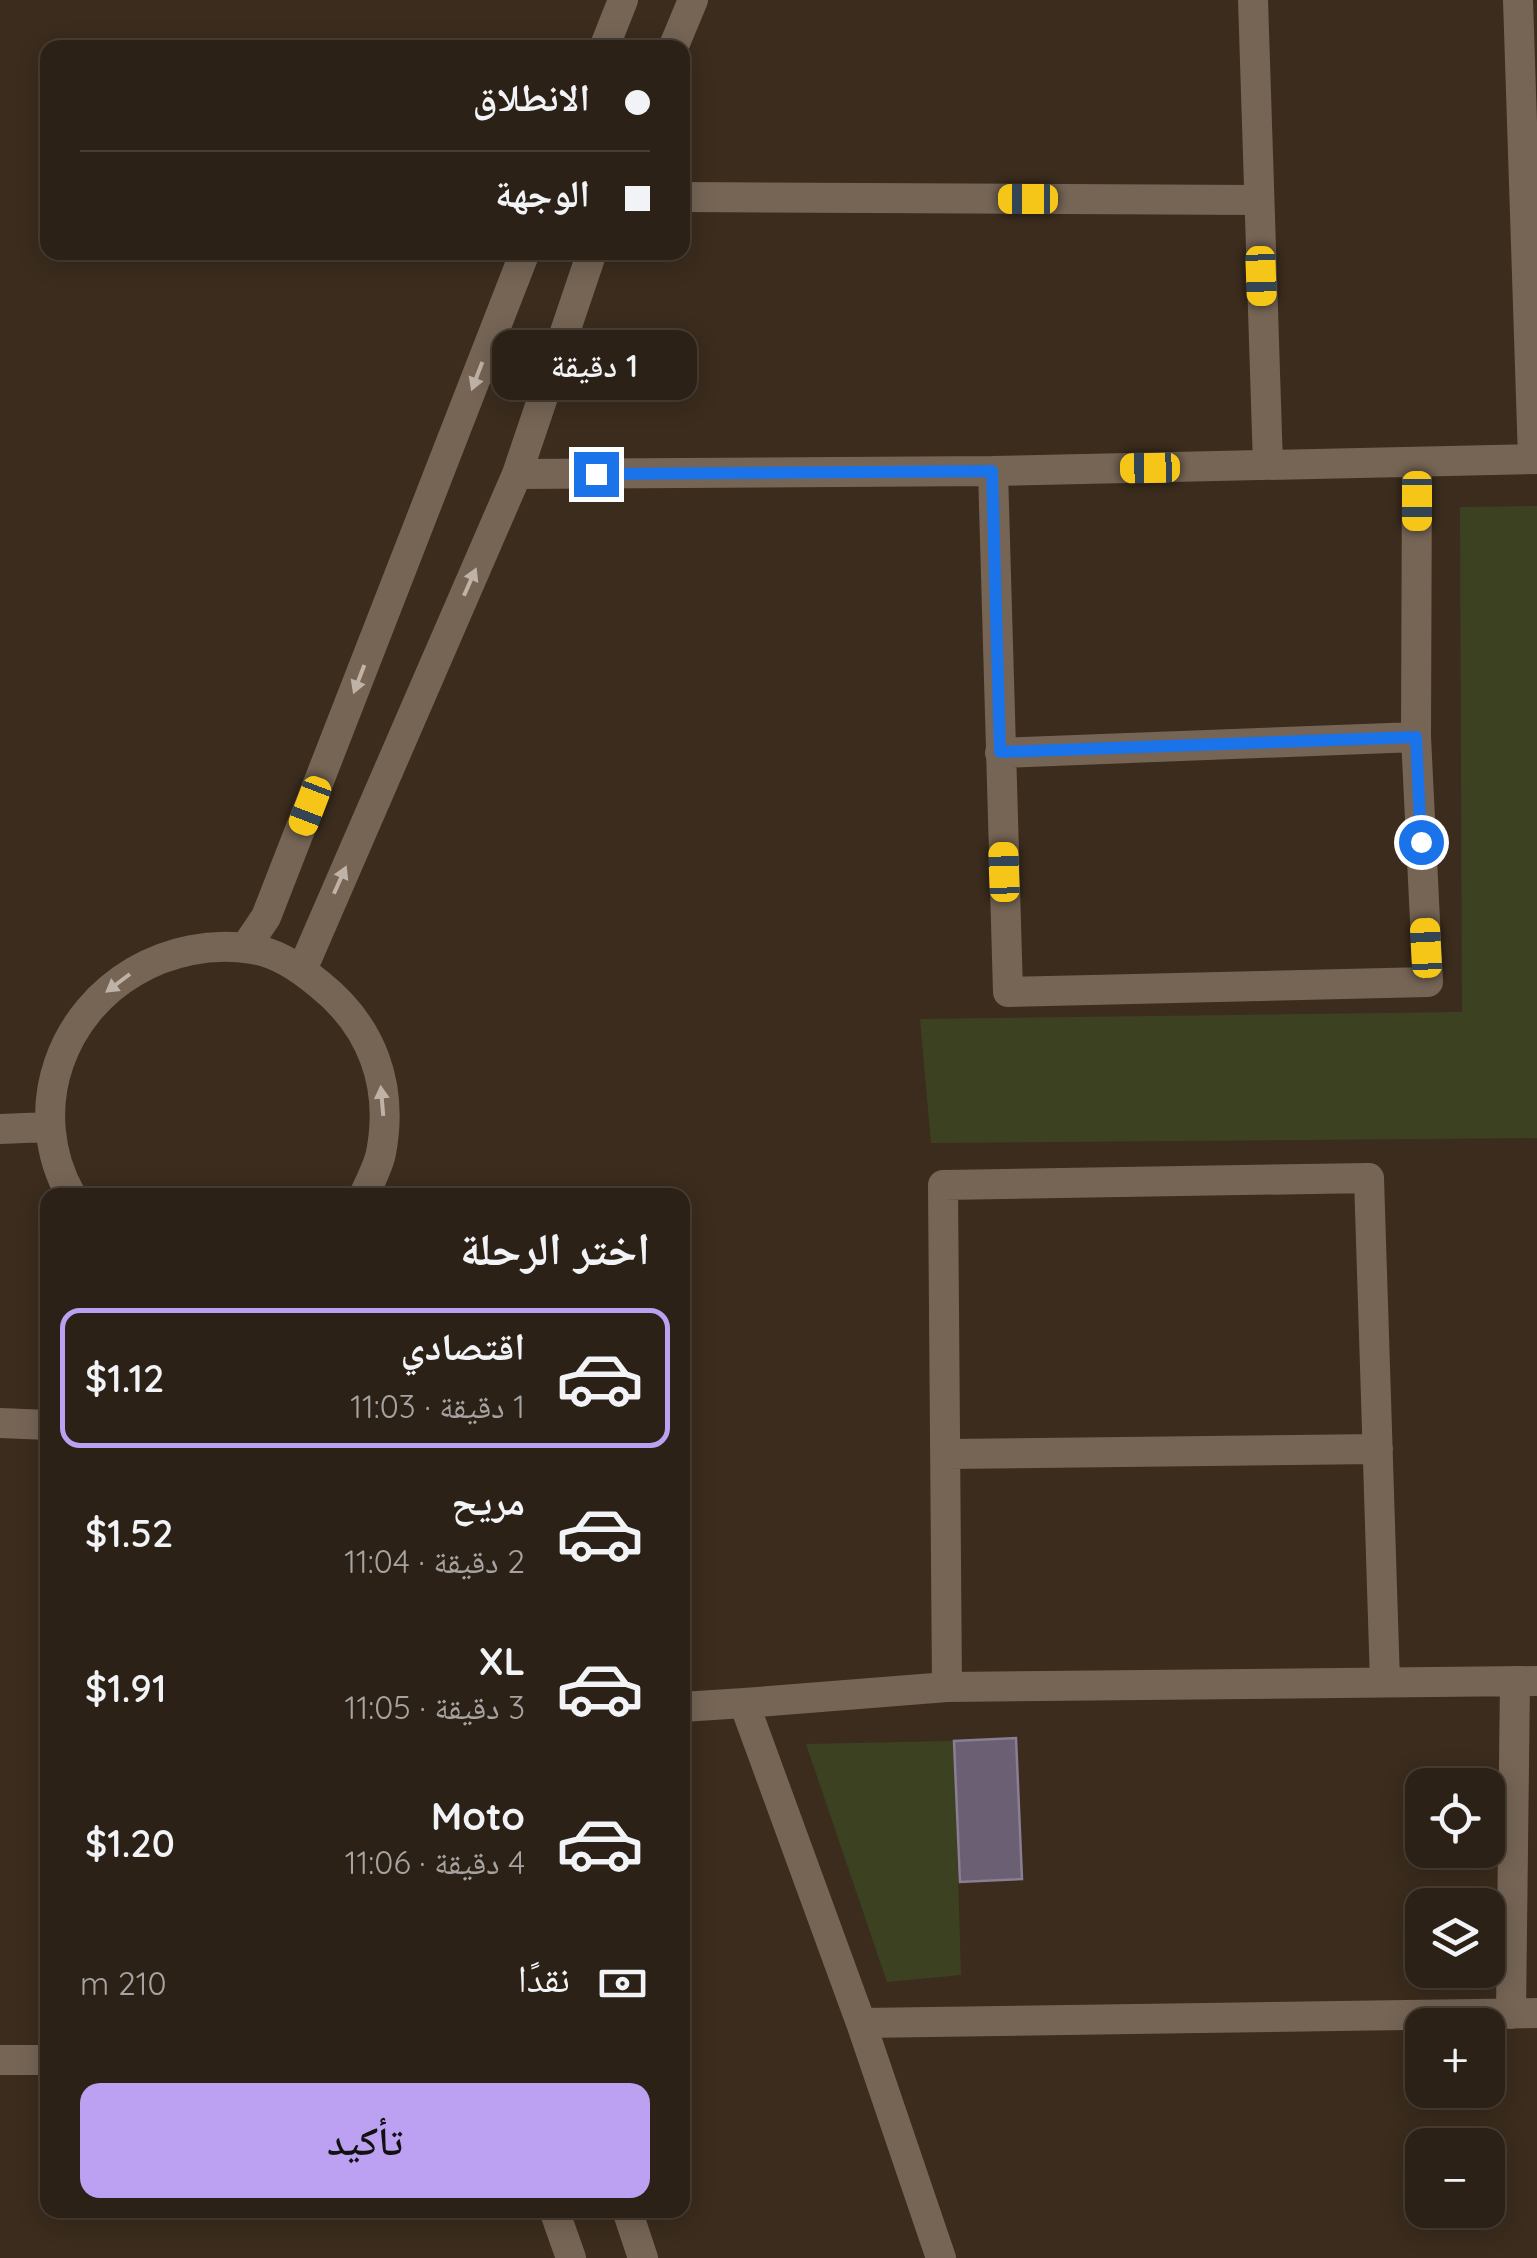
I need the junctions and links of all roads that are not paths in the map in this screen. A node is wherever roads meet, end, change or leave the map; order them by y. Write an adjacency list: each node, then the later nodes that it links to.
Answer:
1 (623, 0): 5 (street)
2 (693, 0): 6 (street)
3 (1253, 0): 8 (street)
4 (1518, 0): 9 (street)
5 (607, 40)
6 (676, 40)
7 (690, 197): 8 (street)
8 (1258, 200): 14 (street)
9 (1530, 202): 12 (street)
10 (521, 260): 19 (street, one-way to 19)
11 (589, 260): 16 (street)
12 (1535, 459): 13 (street)
13 (1417, 462): 14 (street); 17 (street)
14 (1268, 465): 15 (street)
15 (992, 471): 16 (street); 18 (street)
16 (517, 474): 20 (street, one-way to 16)
17 (1416, 737): 18 (street); 18 (street)
18 (1000, 752)
19 (245, 948): 20 (street); 21 (street, one-way to 21)
20 (302, 970): 24 (street, one-way to 20)
21 (49, 1127): 22 (street); 23 (street)
22 (0, 1130)
23 (67, 1188)
24 (367, 1188)
25 (0, 1423): 26 (street)
26 (40, 1425)
27 (1378, 1450): 28 (street); 28 (street); 30 (street)
28 (946, 1454): 31 (street)
29 (1526, 1681): 30 (street); 34 (street)
30 (1385, 1682): 31 (street)
31 (947, 1687): 32 (street)
32 (744, 1703): 33 (street); 35 (street)
33 (690, 1706)
34 (1524, 2014): 35 (street)
35 (861, 2023): 42 (street)
36 (0, 2060): 37 (street)
37 (40, 2060)
38 (557, 2218): 40 (street)
39 (630, 2218): 41 (street)
40 (570, 2258)
41 (643, 2258)
42 (941, 2258)

